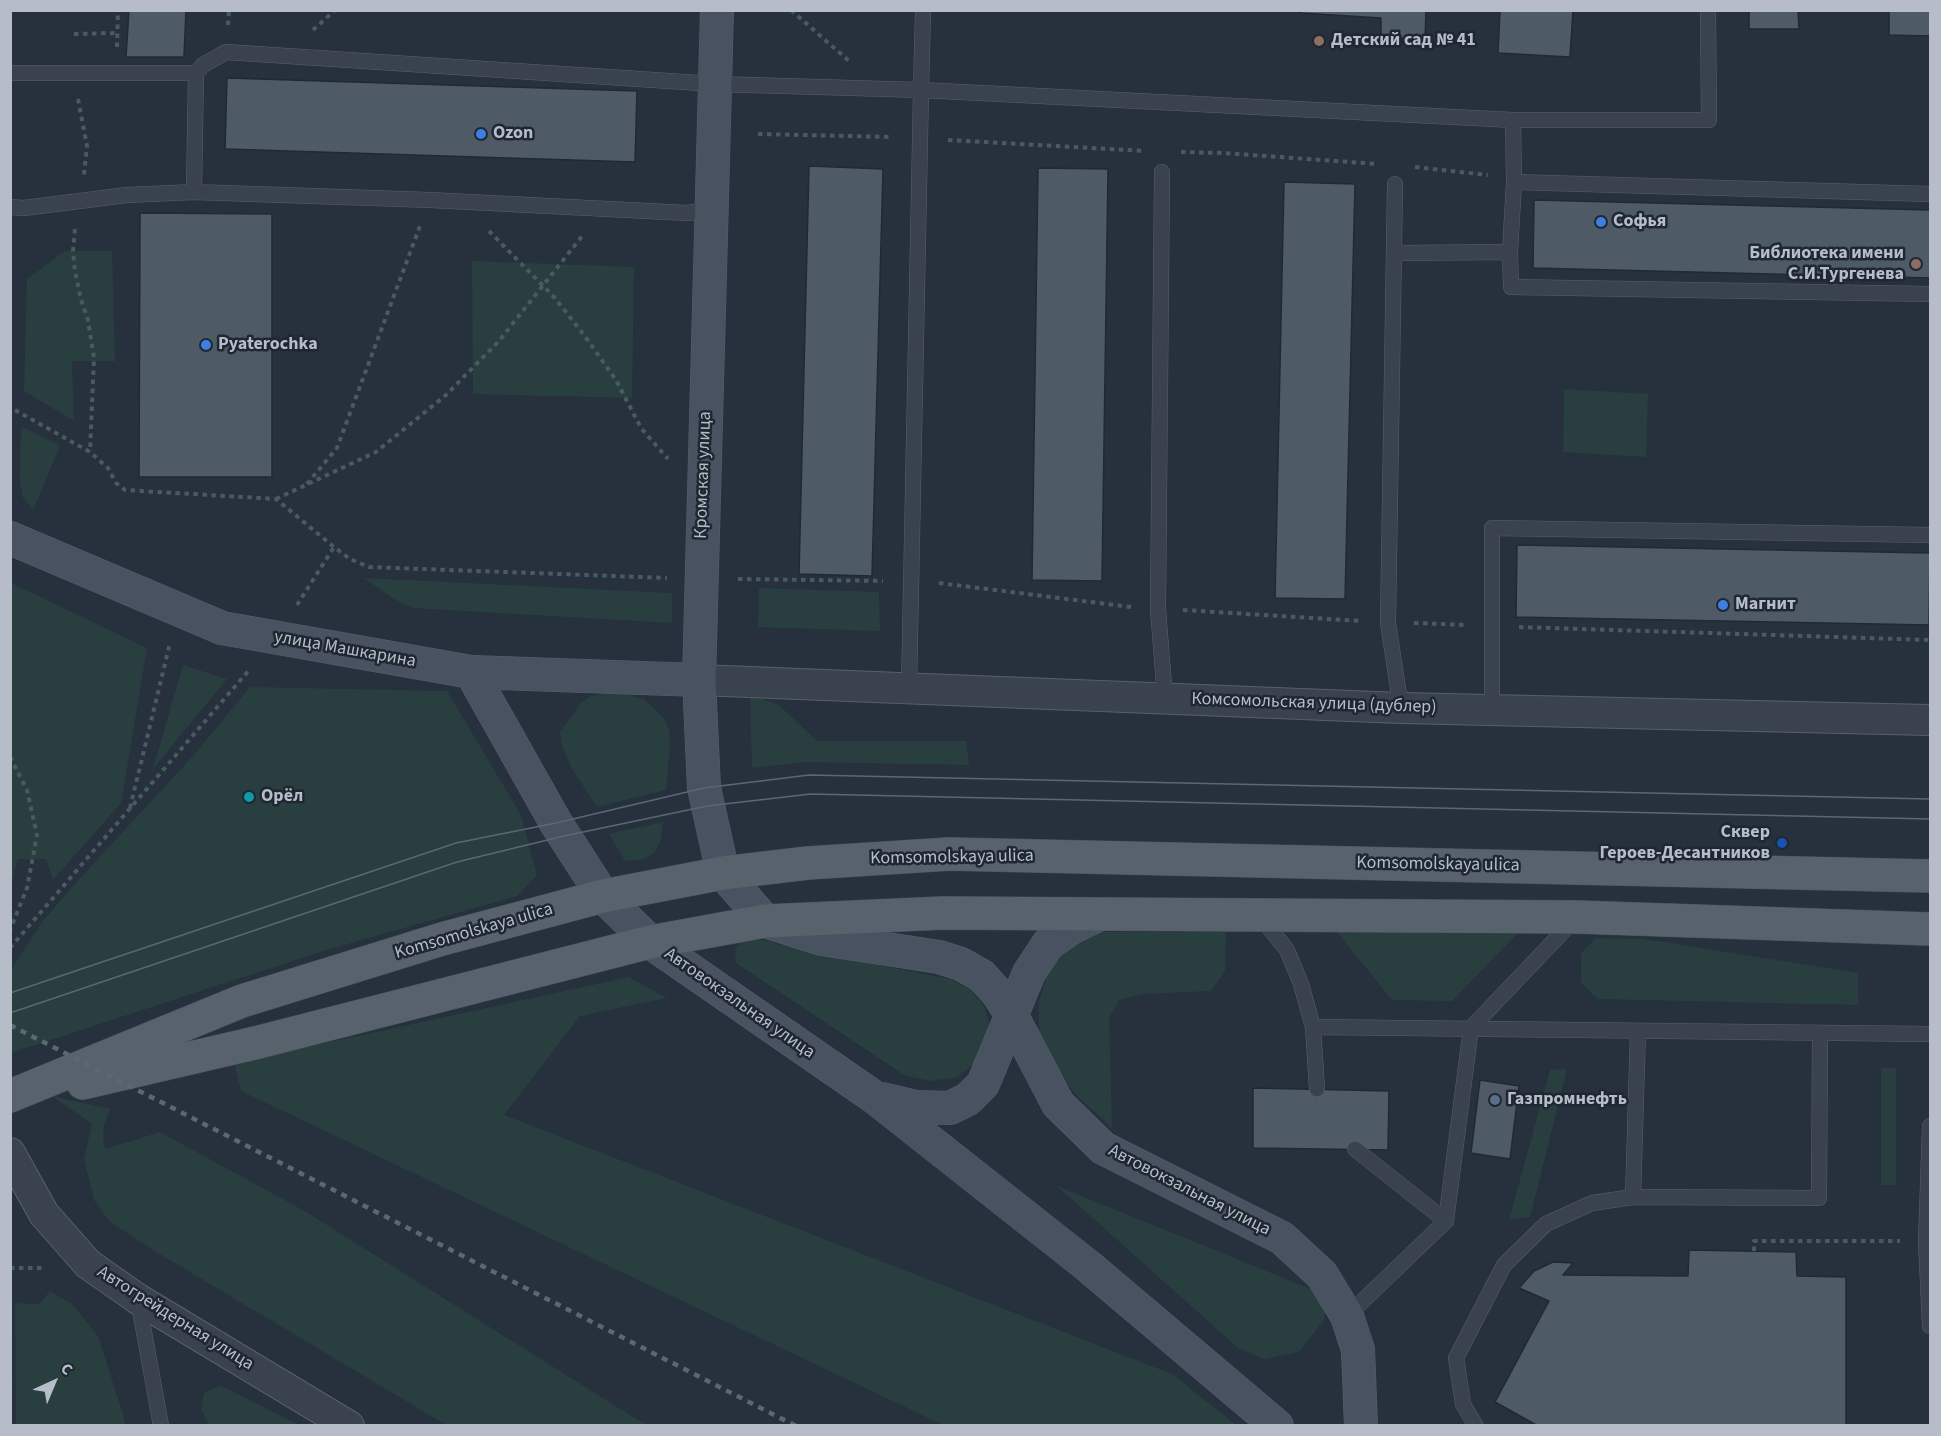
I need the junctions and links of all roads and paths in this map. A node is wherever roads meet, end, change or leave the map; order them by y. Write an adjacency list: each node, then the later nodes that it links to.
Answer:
1 (118, 10): 6 (path)
2 (717, 10): 13 (street, Кромская улица)
3 (791, 10): 9 (path)
4 (922, 10): 14 (lane)
5 (1708, 10): 15 (lane)
6 (117, 33): 7 (path); 8 (path)
7 (75, 34)
8 (117, 57)
9 (856, 65)
10 (10, 73): 11 (lane)
11 (69, 73): 12 (lane); 27 (path)
12 (196, 74): 13 (lane); 25 (lane)
13 (715, 84): 14 (lane); 32 (street, Кромская улица)
14 (921, 90): 15 (lane); 17 (lane)
15 (1513, 120): 23 (lane)
16 (758, 135): 17 (path)
17 (920, 138): 18 (path); 47 (lane)
18 (1149, 151)
19 (1171, 152): 20 (path)
20 (1386, 165)
21 (1408, 167): 23 (path)
22 (1162, 172): 49 (lane)
23 (1514, 182): 26 (lane); 33 (lane)
24 (1395, 184): 34 (lane)
25 (194, 192): 27 (lane); 28 (lane)
26 (1930, 194)
27 (79, 201): 30 (lane); 38 (path)
28 (430, 201): 29 (lane); 40 (path)
29 (461, 202): 31 (lane); 35 (path)
30 (10, 207)
31 (600, 209): 32 (lane); 35 (path)
32 (711, 210): 55 (street, Кромская улица)
33 (1510, 252): 34 (lane); 36 (lane)
34 (1394, 253): 50 (lane)
35 (543, 286): 39 (path); 40 (path)
36 (1930, 294)
37 (15, 410): 38 (path)
38 (90, 452): 41 (path)
39 (675, 467)
40 (305, 485): 41 (path)
41 (276, 499): 44 (path)
42 (1930, 535): 51 (lane)
43 (10, 538): 48 (street, улица Машкарина)
44 (334, 548): 45 (path); 52 (path)
45 (672, 578)
46 (731, 579): 47 (path)
47 (911, 582): 49 (path); 56 (lane)
48 (178, 609): 52 (street, улица Машкарина); 62 (path)
49 (1158, 609): 50 (path); 57 (lane)
50 (1388, 623): 51 (path); 58 (lane)
51 (1491, 626): 53 (path); 59 (lane)
52 (276, 638): 54 (street, улица Машкарина); 62 (path)
53 (1930, 640)
54 (471, 672): 55 (street, улица Машкарина); 65 (street, Автовокзальная улица)
55 (699, 680): 56 (street, Комсомольская улица (дублер)); 63 (street, Кромская улица)
56 (909, 688): 57 (street, Комсомольская улица (дублер))
57 (1165, 698): 58 (street, Комсомольская улица (дублер))
58 (1401, 708): 59 (street, Комсомольская улица (дублер))
59 (1492, 709): 60 (street, Комсомольская улица (дублер))
60 (1930, 720)
61 (10, 757): 71 (path)
62 (130, 808): 73 (path)
63 (723, 873): 64 (main road, Komsomolskaya ulica); 65 (main road, Komsomolskaya ulica); 69 (street, Кромская улица)
64 (1930, 876)
65 (603, 896): 72 (street, Автовокзальная улица); 82 (main road, Komsomolskaya ulica)
66 (1098, 915): 67 (main road, Komsomolskaya ulica); 69 (main road, Komsomolskaya ulica); 74 (street)
67 (1259, 915): 68 (main road, Komsomolskaya ulica); 75 (lane)
68 (1577, 917): 70 (main road, Komsomolskaya ulica); 76 (lane)
69 (765, 921): 72 (main road, Komsomolskaya ulica); 74 (street, Автовокзальная улица)
70 (1930, 929)
71 (10, 930)
72 (650, 942): 81 (street, Автовокзальная улица); 82 (main road, Komsomolskaya ulica)
73 (10, 948)
74 (1012, 1016): 81 (street); 91 (street, Автовокзальная улица)
75 (1313, 1027): 76 (lane); 80 (lane)
76 (1472, 1028): 77 (lane); 87 (lane)
77 (1638, 1032): 78 (lane); 86 (lane)
78 (1820, 1033): 79 (lane); 86 (lane)
79 (1930, 1034)
80 (1317, 1089)
81 (874, 1097): 95 (street, Автовокзальная улица)
82 (10, 1098)
83 (1930, 1126): 88 (lane)
84 (1355, 1149): 87 (lane)
85 (10, 1153): 90 (street, Автогрейдерная улица)
86 (1633, 1197): 97 (lane)
87 (1446, 1221): 91 (lane)
88 (1926, 1241): 89 (path); 92 (lane)
89 (1754, 1251)
90 (138, 1299): 93 (lane); 94 (street, Автогрейдерная улица)
91 (1347, 1316): 96 (street, Автовокзальная улица)
92 (1930, 1326)
93 (161, 1425)
94 (348, 1425)
95 (1277, 1425)
96 (1361, 1425)
97 (1476, 1425)

